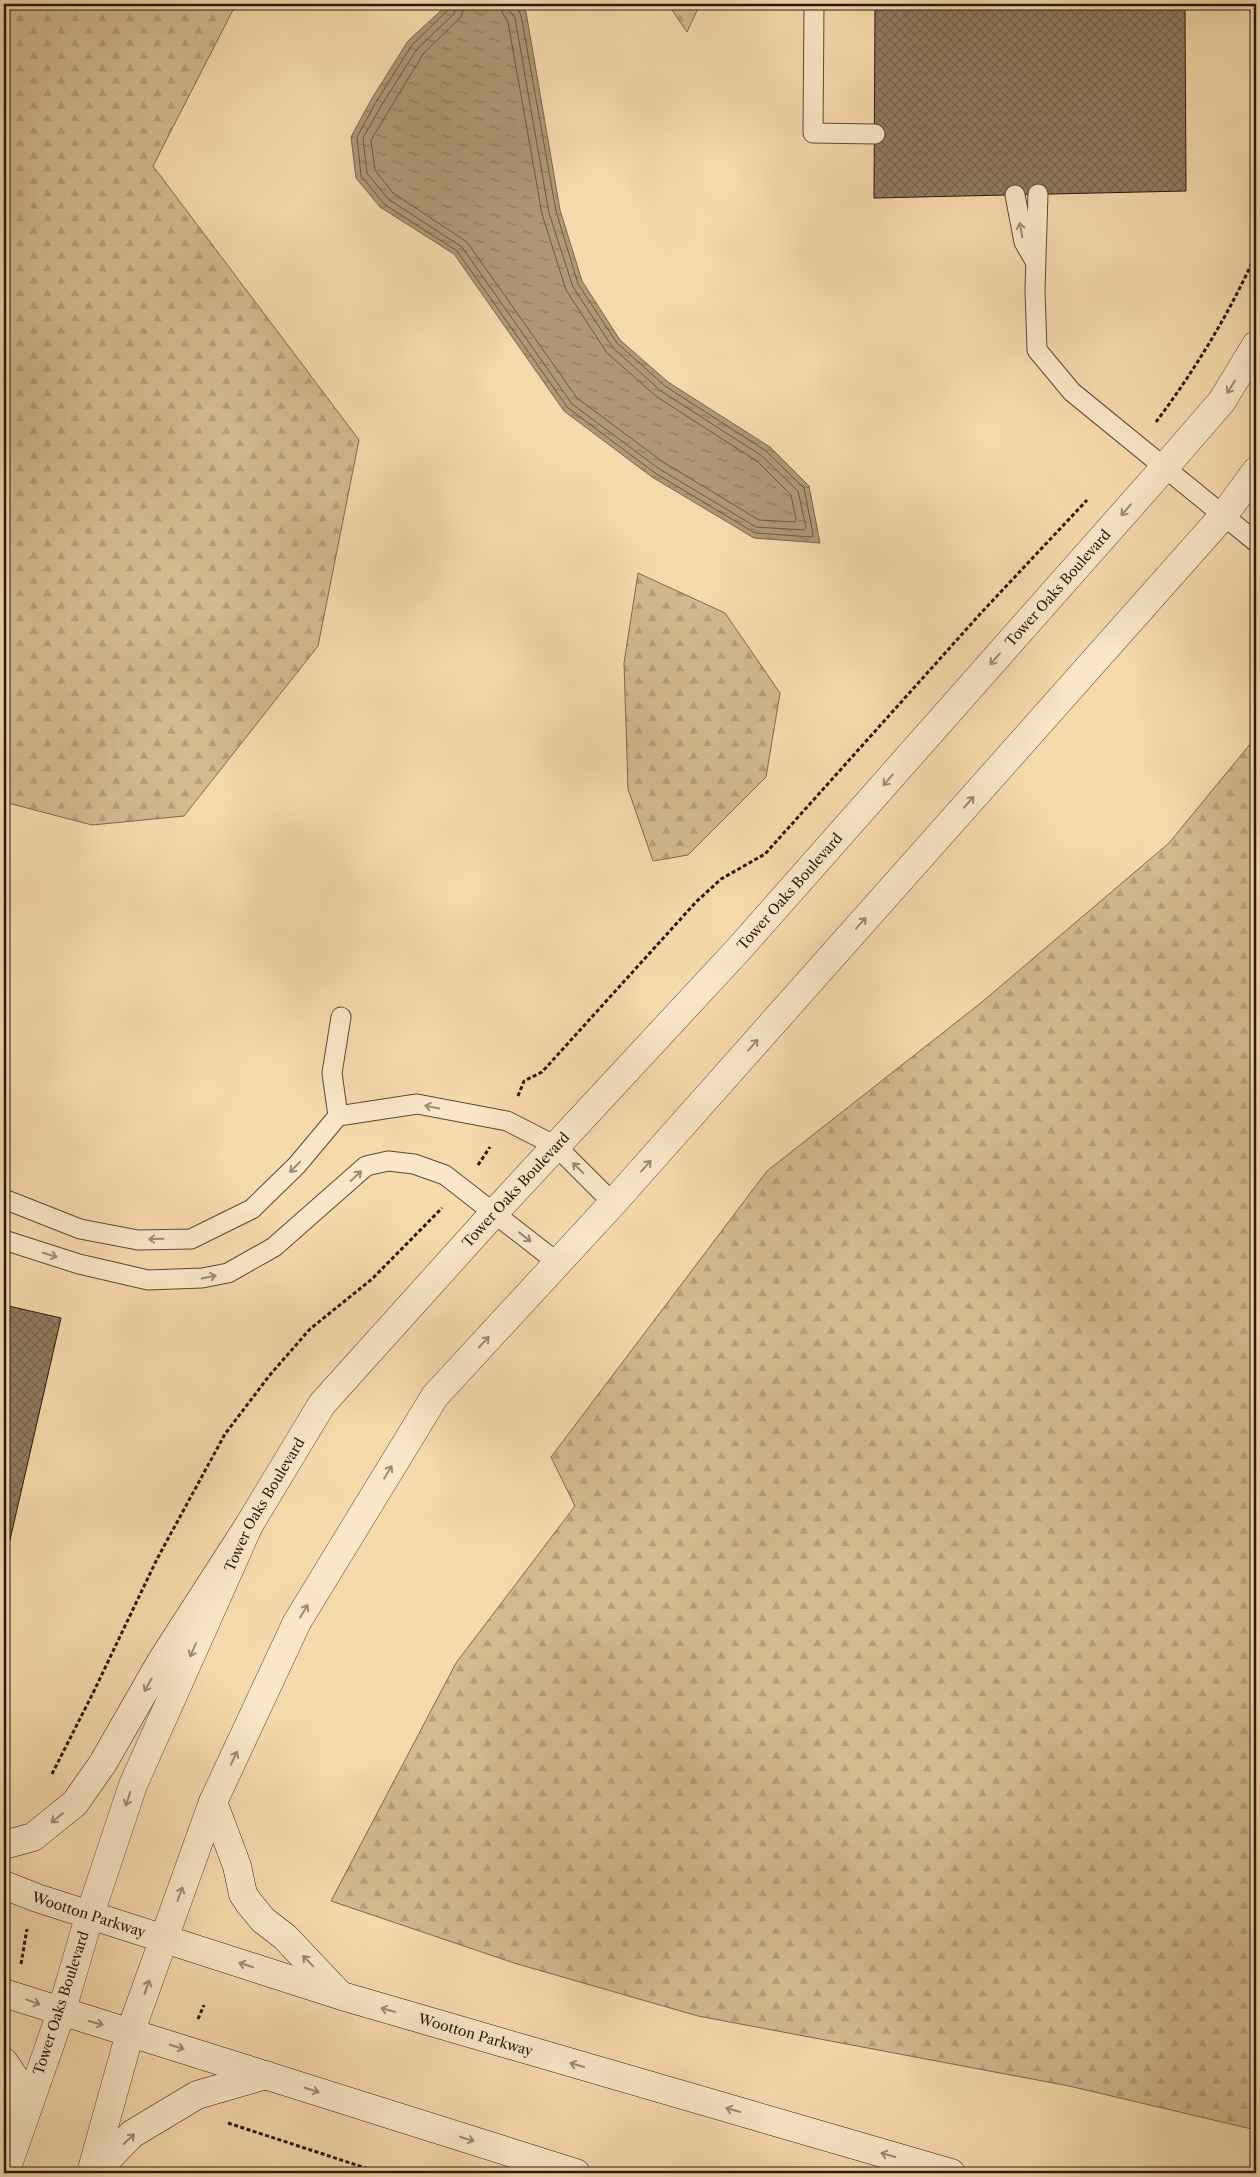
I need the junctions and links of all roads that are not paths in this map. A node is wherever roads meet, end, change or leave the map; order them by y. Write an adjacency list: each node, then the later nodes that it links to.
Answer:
1 (814, 4): 2 (lane)
2 (875, 134)
3 (1038, 194): 5 (lane)
4 (1015, 195): 5 (lane, one-way to 4)
5 (1036, 262): 7 (lane)
6 (1256, 345): 7 (street, Tower Oaks Boulevard, one-way to 7)
7 (1164, 468): 9 (lane); 13 (street, Tower Oaks Boulevard, one-way to 13)
8 (1256, 471): 9 (street)
9 (1223, 516): 10 (lane); 15 (street, one-way to 9)
10 (1256, 542)
11 (341, 1017): 12 (lane)
12 (338, 1116): 13 (lane, one-way to 12); 14 (lane, one-way to 14)
13 (556, 1146): 15 (lane, one-way to 13); 16 (street, Tower Oaks Boulevard)
14 (4, 1199)
15 (613, 1203): 18 (street)
16 (494, 1213): 17 (lane, one-way to 16); 18 (lane, one-way to 18); 19 (street, Tower Oaks Boulevard)
17 (4, 1240)
18 (558, 1263): 20 (street, one-way to 18)
19 (249, 1525): 21 (street, one-way to 21); 23 (street, Tower Oaks Boulevard, one-way to 23)
20 (213, 1802): 24 (street, one-way to 20); 26 (street, one-way to 20)
21 (4, 1845)
22 (4, 1885): 23 (street, Wootton Parkway)
23 (90, 1914): 24 (street, Wootton Parkway); 27 (street, Tower Oaks Boulevard)
24 (164, 1939): 26 (street, Wootton Parkway, one-way to 24); 28 (street, one-way to 24)
25 (4, 1993): 27 (street, one-way to 27)
26 (342, 1996): 35 (street, Wootton Parkway, one-way to 26)
27 (61, 2013): 28 (street, one-way to 28); 31 (street, Tower Oaks Boulevard)
28 (130, 2033): 30 (street, one-way to 30); 33 (street)
29 (4, 2062): 31 (street)
30 (266, 2075): 33 (street, one-way to 30); 34 (street, one-way to 34)
31 (15, 2143): 32 (street, Tower Oaks Boulevard)
32 (5, 2173)
33 (93, 2173)
34 (576, 2173)
35 (951, 2173)

